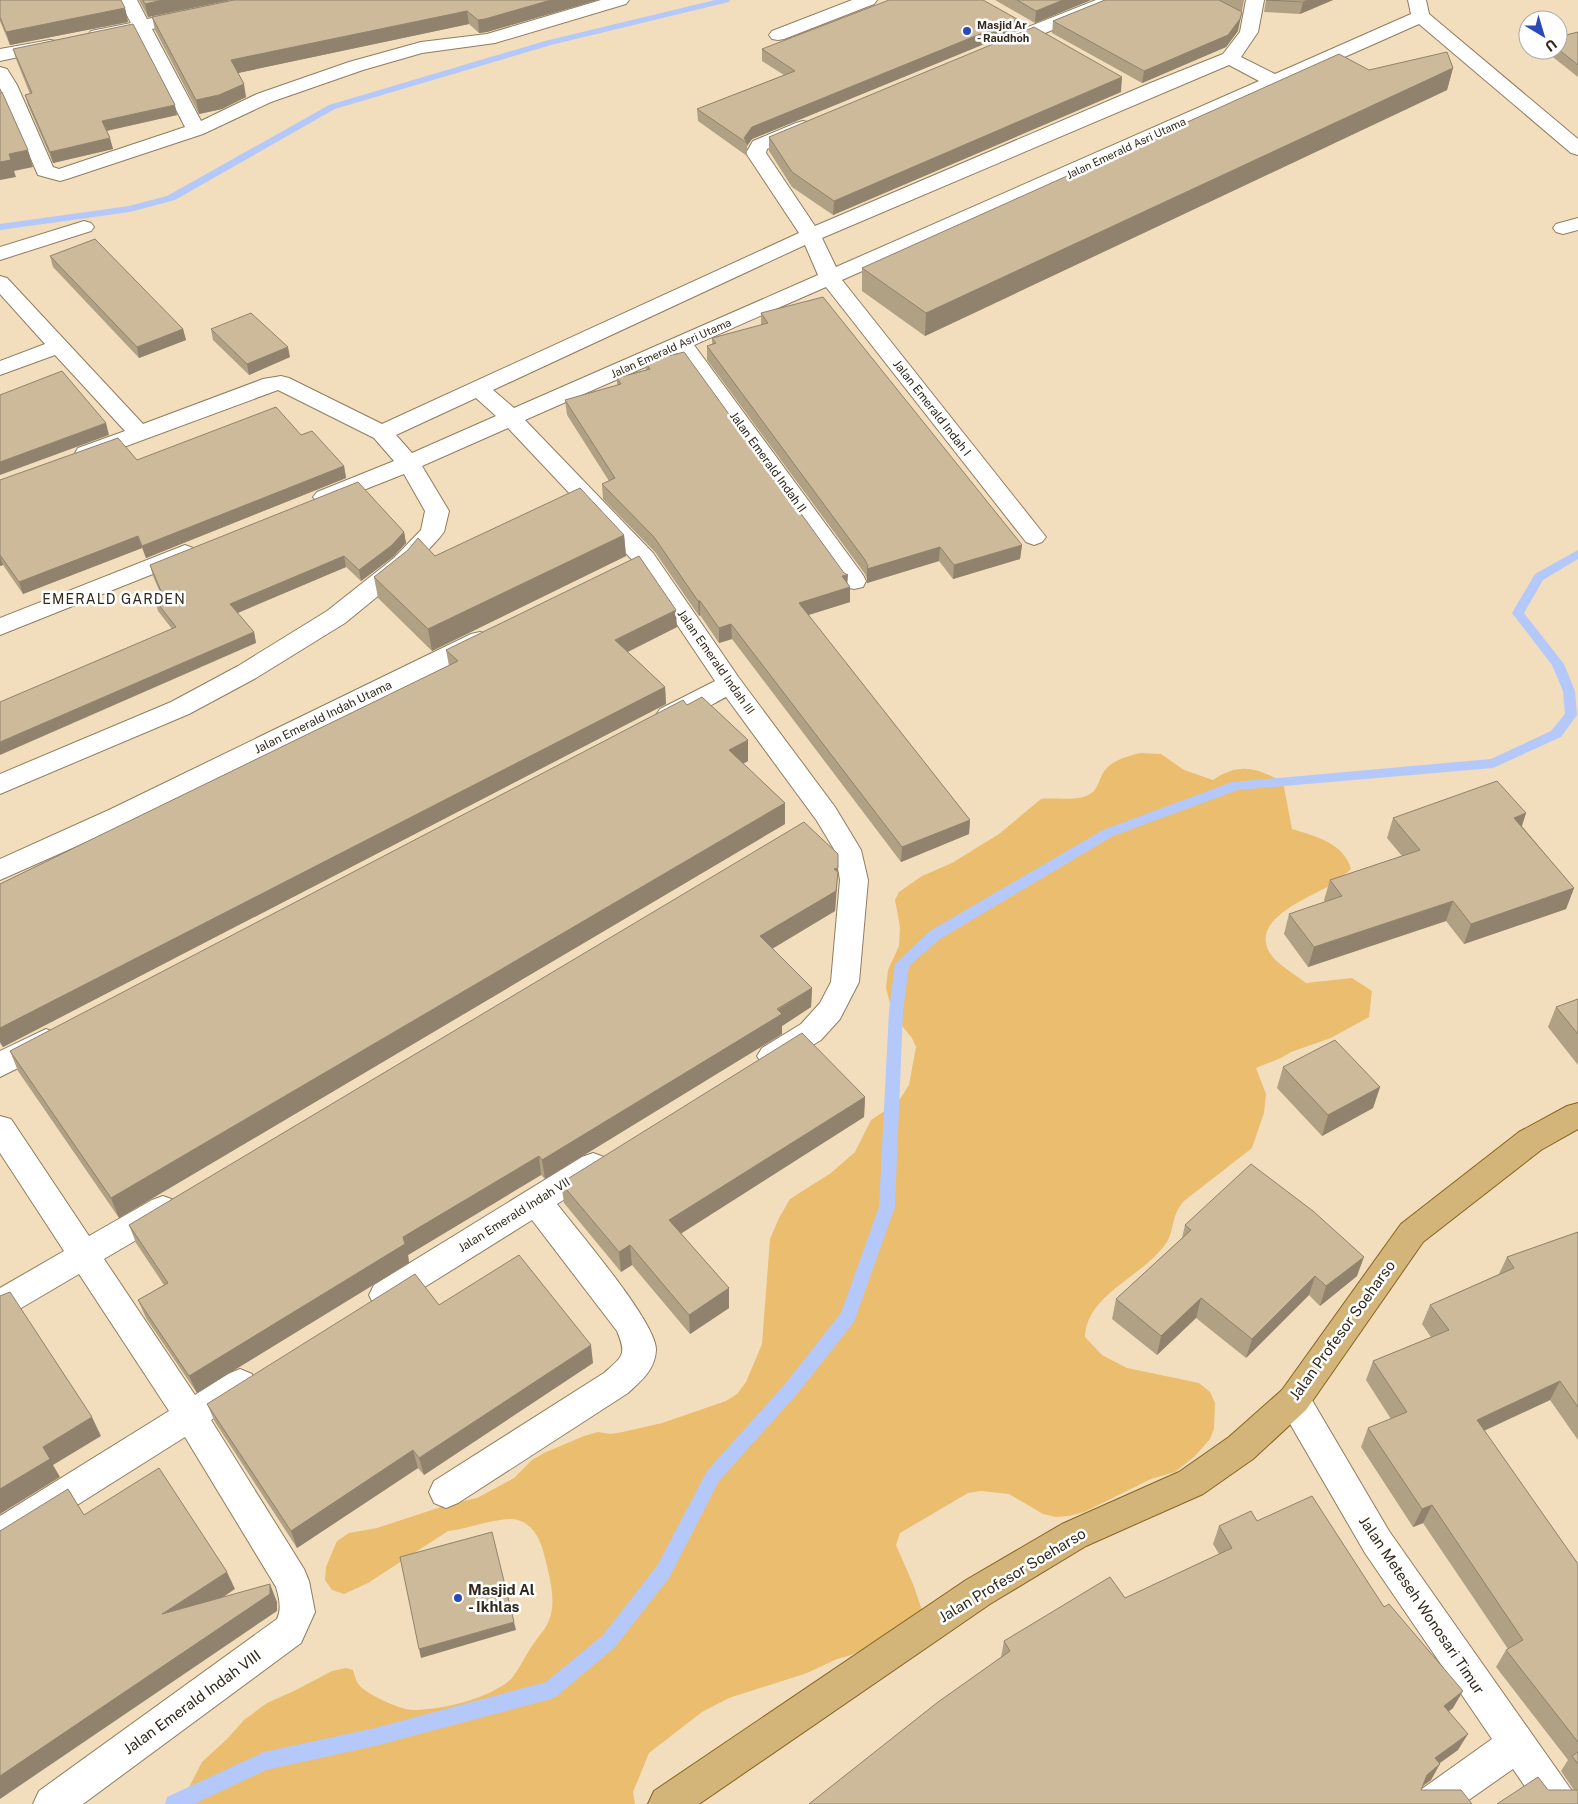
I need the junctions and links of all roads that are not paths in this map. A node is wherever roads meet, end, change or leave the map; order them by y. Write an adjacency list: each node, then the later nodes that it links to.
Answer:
1 (128, 0): 8 (street)
2 (620, 0): 22 (street)
3 (868, 0): 10 (street)
4 (1112, 0): 9 (street)
5 (1255, 0): 16 (street)
6 (1419, 8): 18 (street, Jalan Emerald Asri Utama); 23 (street)
7 (209, 12): 8 (street)
8 (142, 26): 11 (street); 22 (street)
9 (1025, 27): 12 (street); 14 (street)
10 (778, 35)
11 (83, 38)
12 (1049, 41)
13 (64, 42): 15 (street)
14 (987, 50)
15 (0, 55)
16 (1230, 58): 18 (street); 20 (street)
17 (0, 74): 22 (street)
18 (1274, 81): 27 (street, Jalan Emerald Asri Utama)
19 (1125, 84): 20 (street)
20 (1142, 94): 25 (street)
21 (824, 118): 25 (street)
22 (196, 130)
23 (1578, 149)
24 (84, 227): 26 (street)
25 (811, 235): 27 (street); 32 (street)
26 (0, 254)
27 (830, 278): 29 (street, Jalan Emerald Asri Utama); 39 (street, Jalan Emerald Indah I)
28 (0, 282): 30 (street)
29 (682, 343): 33 (street, Jalan Emerald Asri Utama); 41 (street, Jalan Emerald Indah II)
30 (59, 346): 31 (street); 34 (street)
31 (0, 368)
32 (480, 389): 33 (street, Jalan Emerald Indah III); 35 (street)
33 (512, 418): 37 (street, Jalan Emerald Asri Utama); 44 (street, Jalan Emerald Indah III)
34 (139, 433): 35 (street); 36 (street)
35 (382, 433): 37 (street)
36 (65, 461)
37 (409, 463): 38 (street, Jalan Emerald Asri Utama); 46 (street)
38 (309, 503)
39 (1034, 537)
40 (209, 543): 42 (street)
41 (854, 581)
42 (0, 627)
43 (502, 629): 49 (street, Jalan Emerald Indah Utama)
44 (730, 684): 45 (street); 47 (street, Jalan Emerald Indah III)
45 (650, 725)
46 (0, 785)
47 (826, 814): 48 (street); 52 (street, Jalan Emerald Indah III)
48 (801, 829)
49 (0, 870)
50 (70, 1028): 51 (street)
51 (0, 1064)
52 (752, 1068)
53 (1578, 1114): 62 (main road, Jalan Profesor Soeharso)
54 (0, 1128): 58 (street, Jalan Emerald Indah VIII)
55 (619, 1150): 57 (street, Jalan Emerald Indah VII)
56 (187, 1195): 58 (street)
57 (536, 1201): 60 (street, Jalan Emerald Indah VII); 64 (street)
58 (85, 1256): 59 (street); 63 (street, Jalan Emerald Indah VIII)
59 (0, 1304)
60 (359, 1311)
61 (266, 1368): 63 (street)
62 (1294, 1400): 66 (street, Jalan Meteseh Wonosari Timur); 68 (main road, Jalan Profesor Soeharso)
63 (190, 1416): 65 (street); 67 (street, Jalan Emerald Indah VIII)
64 (446, 1492)
65 (0, 1535)
66 (1516, 1744): 69 (street); 70 (street, Jalan Meteseh Wonosari Timur)
67 (52, 1804)
68 (666, 1804)
69 (1432, 1804)
70 (1559, 1804)

